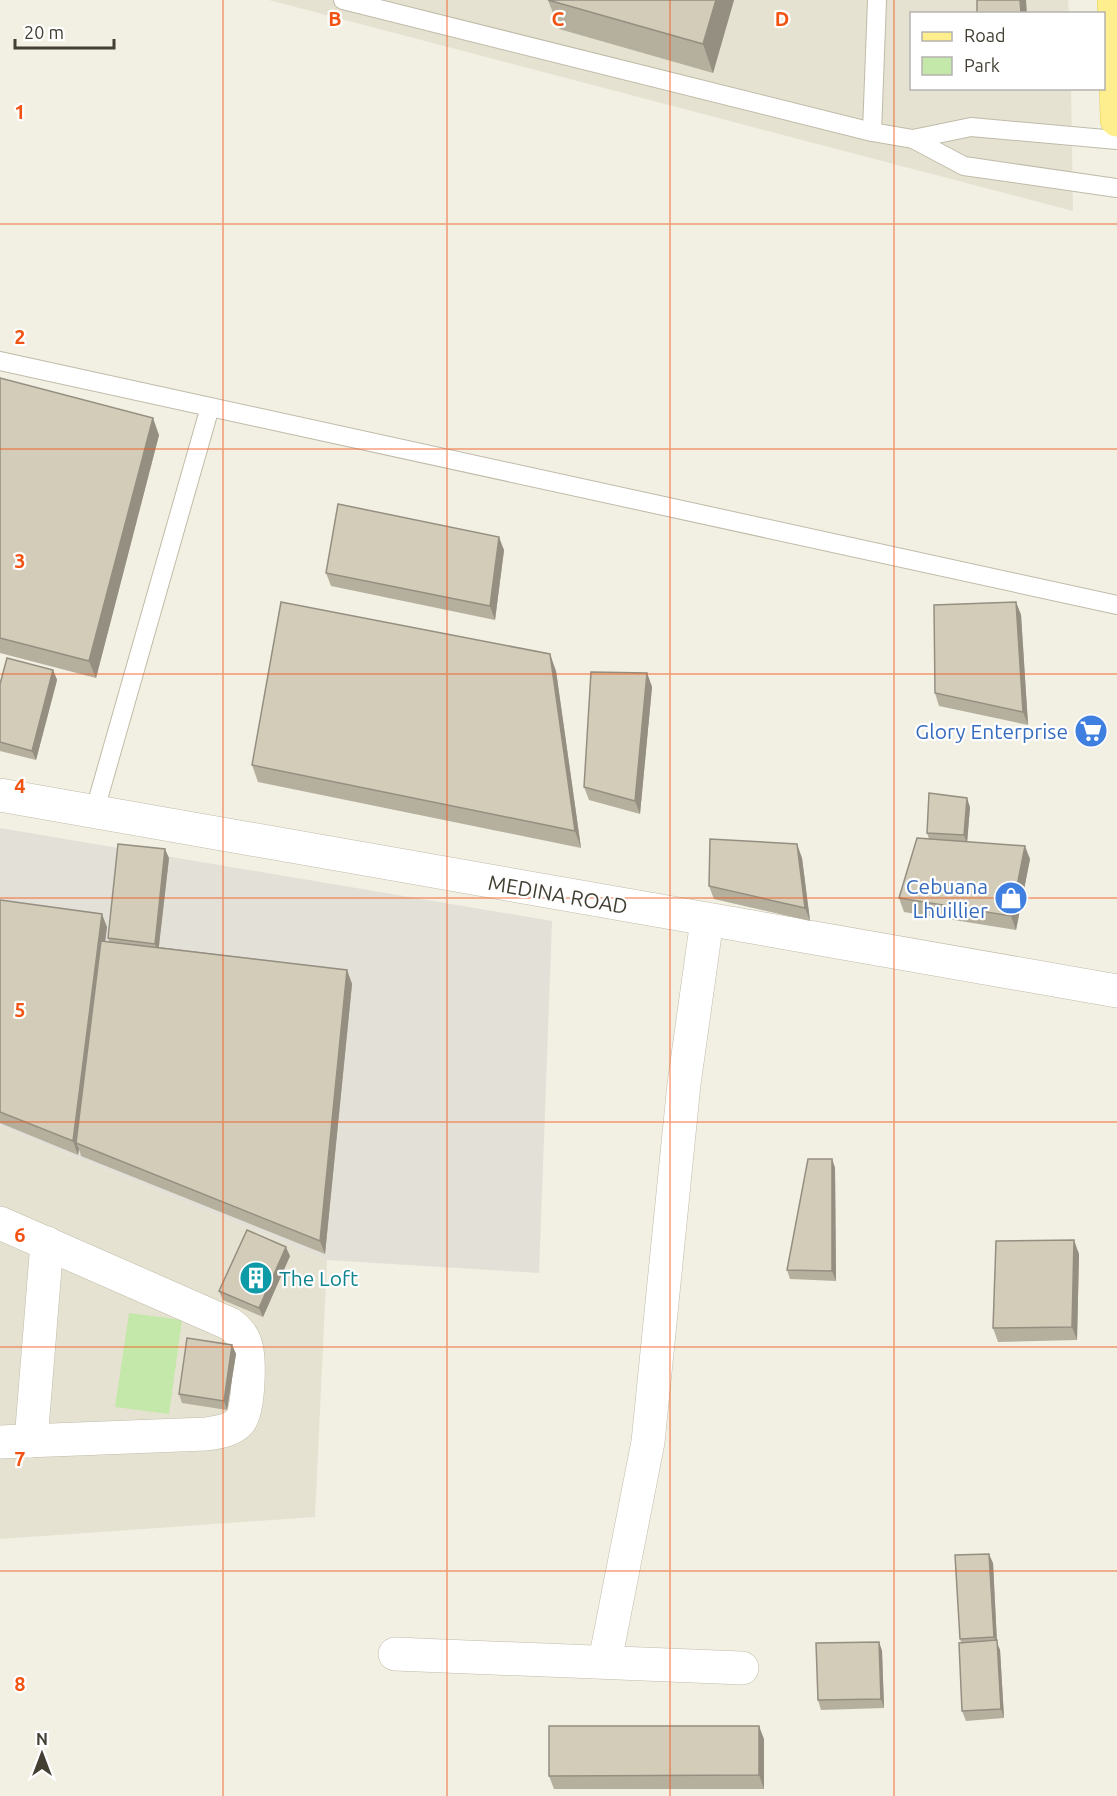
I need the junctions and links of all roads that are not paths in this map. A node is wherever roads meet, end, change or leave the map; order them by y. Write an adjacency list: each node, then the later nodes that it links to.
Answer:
1 (343, 0): 5 (lane)
2 (877, 0): 5 (lane)
3 (1114, 0): 4 (main road)
4 (1117, 120)
5 (872, 132): 6 (lane)
6 (913, 139): 7 (lane); 8 (lane)
7 (1117, 141)
8 (1117, 188)
9 (0, 361): 10 (lane)
10 (210, 407): 11 (lane); 13 (lane)
11 (1117, 605)
12 (0, 795): 13 (street, MEDINA ROAD)
13 (94, 813): 14 (street, MEDINA ROAD)
14 (706, 920): 15 (street, MEDINA ROAD); 20 (street)
15 (1117, 991)
16 (0, 1224): 17 (street)
17 (47, 1243): 18 (street); 18 (street)
18 (15, 1441)
19 (395, 1653): 20 (street)
20 (605, 1661): 21 (street)
21 (742, 1668)

